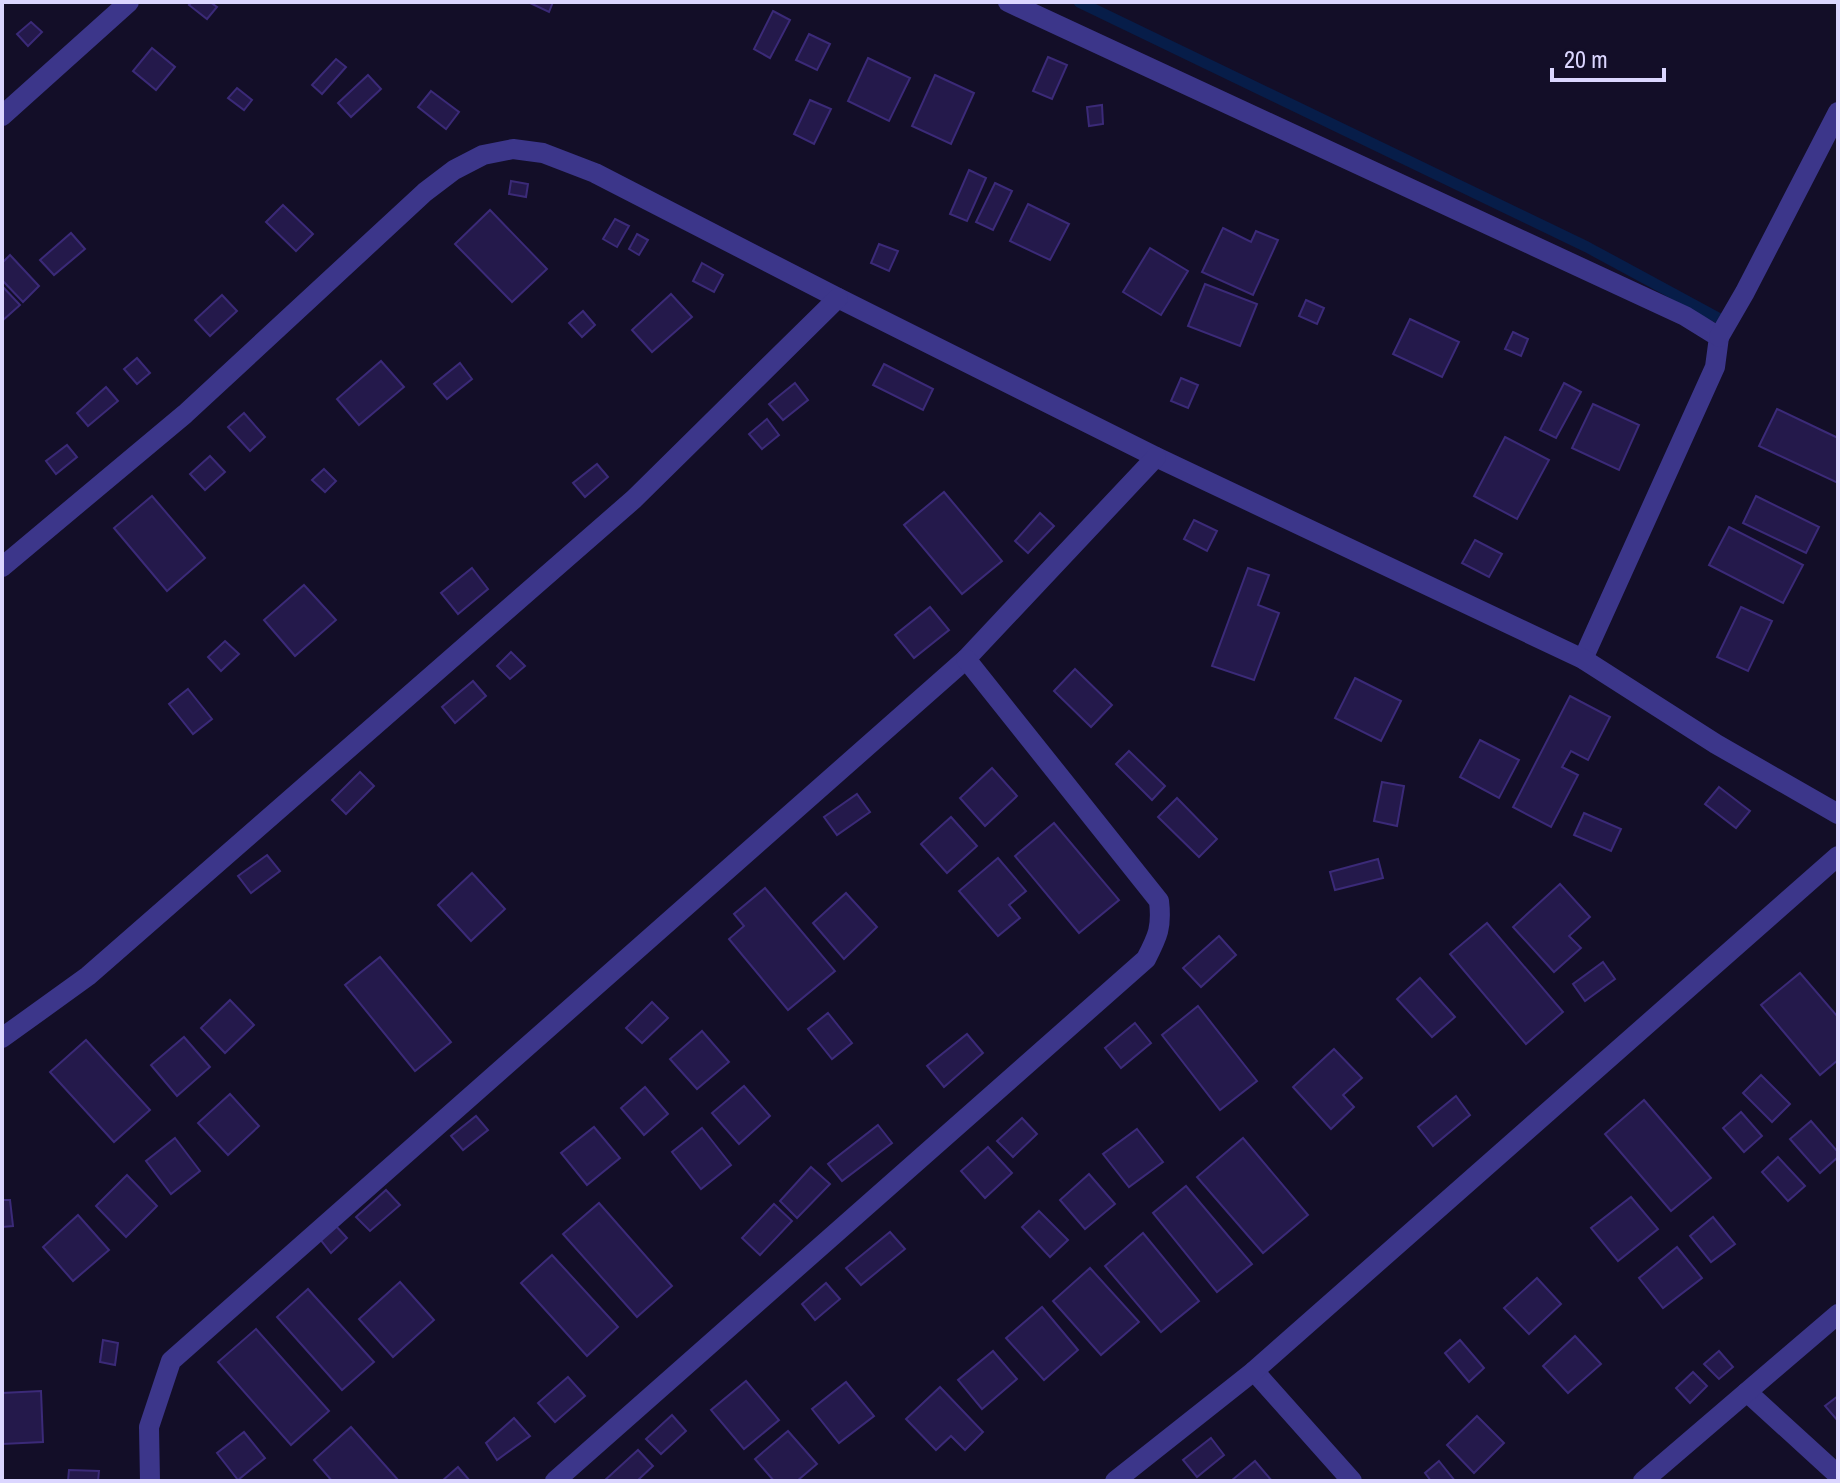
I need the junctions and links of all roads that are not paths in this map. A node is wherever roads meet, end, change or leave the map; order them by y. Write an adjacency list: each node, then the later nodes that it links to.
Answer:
1 (129, 2): 4 (street)
2 (1008, 2): 6 (street)
3 (1838, 112): 6 (street)
4 (2, 116)
5 (838, 298): 7 (street); 8 (street); 13 (street)
6 (1719, 337): 10 (street)
7 (1156, 457): 9 (street); 10 (street)
8 (2, 567)
9 (966, 659): 18 (street); 19 (street)
10 (1583, 659): 11 (street)
11 (1838, 814)
12 (1838, 856): 15 (street)
13 (2, 1038)
14 (1838, 1314): 16 (street)
15 (1254, 1371): 20 (street); 21 (street)
16 (1747, 1392): 17 (street); 22 (street)
17 (1838, 1475)
18 (150, 1481)
19 (555, 1481)
20 (1115, 1481)
21 (1352, 1481)
22 (1643, 1481)

